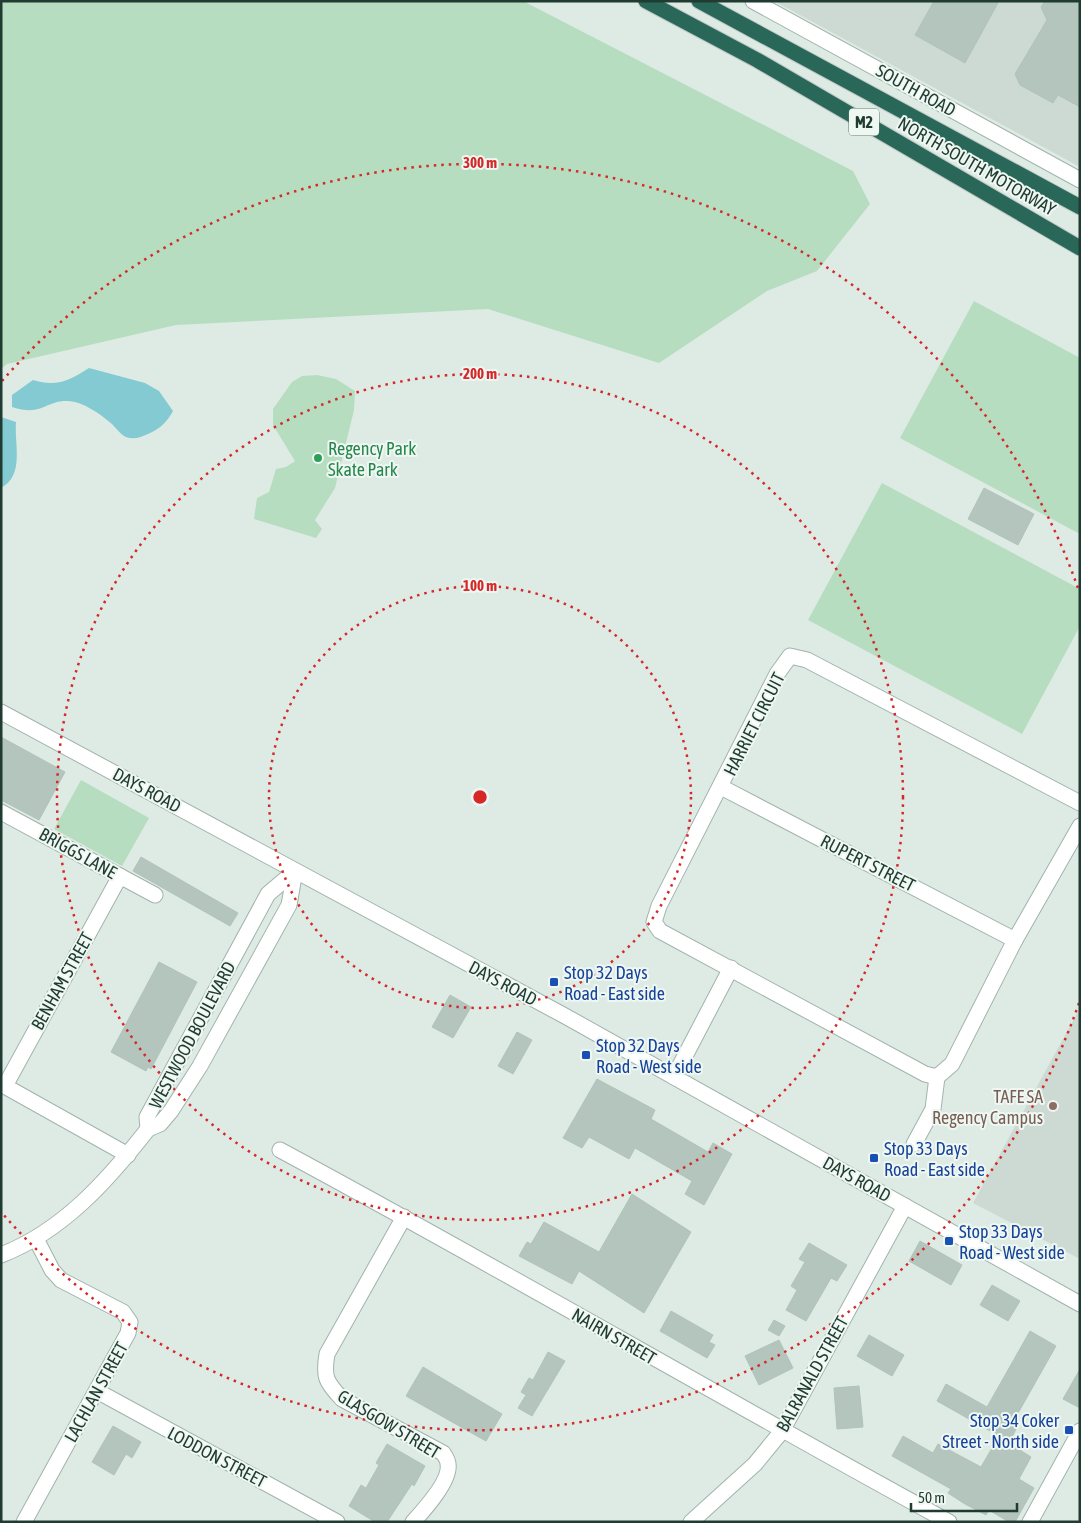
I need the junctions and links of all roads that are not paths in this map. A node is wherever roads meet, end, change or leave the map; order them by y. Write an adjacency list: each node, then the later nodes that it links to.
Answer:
1 (646, 1): 6 (highway, NORTH SOUTH MOTORWAY / M2)
2 (699, 1): 5 (highway, NORTH SOUTH MOTORWAY / M2)
3 (753, 1): 4 (street, SOUTH ROAD)
4 (1080, 180)
5 (1080, 207)
6 (1080, 248)
7 (1, 712): 12 (street, DAYS ROAD)
8 (722, 787): 9 (street, HARRIET CIRCUIT); 16 (street, RUPERT STREET); 18 (street, HARRIET CIRCUIT)
9 (1080, 803)
10 (2, 812): 13 (street, BRIGGS LANE)
11 (1080, 826): 16 (street)
12 (295, 871): 15 (street, WESTWOOD BOULEVARD); 17 (street, WESTWOOD BOULEVARD); 19 (street, DAYS ROAD)
13 (120, 876): 14 (street, BRIGGS LANE); 21 (street, BENHAM STREET)
14 (155, 895)
15 (249, 929): 17 (street); 22 (street, WESTWOOD BOULEVARD)
16 (1015, 940): 20 (street)
17 (269, 942): 22 (street, WESTWOOD BOULEVARD)
18 (731, 968): 19 (street); 20 (street, HARRIET CIRCUIT)
19 (674, 1077): 26 (street, DAYS ROAD)
20 (937, 1078): 23 (street)
21 (3, 1085): 25 (street)
22 (148, 1129): 25 (street)
23 (914, 1144)
24 (280, 1150): 27 (street, NAIRN STREET)
25 (128, 1155): 28 (street)
26 (905, 1206): 30 (street, DAYS ROAD); 32 (street, BALRANALD STREET)
27 (404, 1217): 32 (street, NAIRN STREET); 36 (street, GLASGOW STREET)
28 (36, 1239): 29 (street); 31 (street, LACHLAN STREET)
29 (1, 1255)
30 (1080, 1304)
31 (97, 1391): 34 (street, LACHLAN STREET); 35 (street, LODDON STREET)
32 (782, 1431): 37 (street, BALRANALD STREET); 38 (street, NAIRN STREET)
33 (1080, 1431): 39 (street)
34 (24, 1522)
35 (337, 1522)
36 (413, 1522)
37 (691, 1522)
38 (950, 1522)
39 (1030, 1522)

